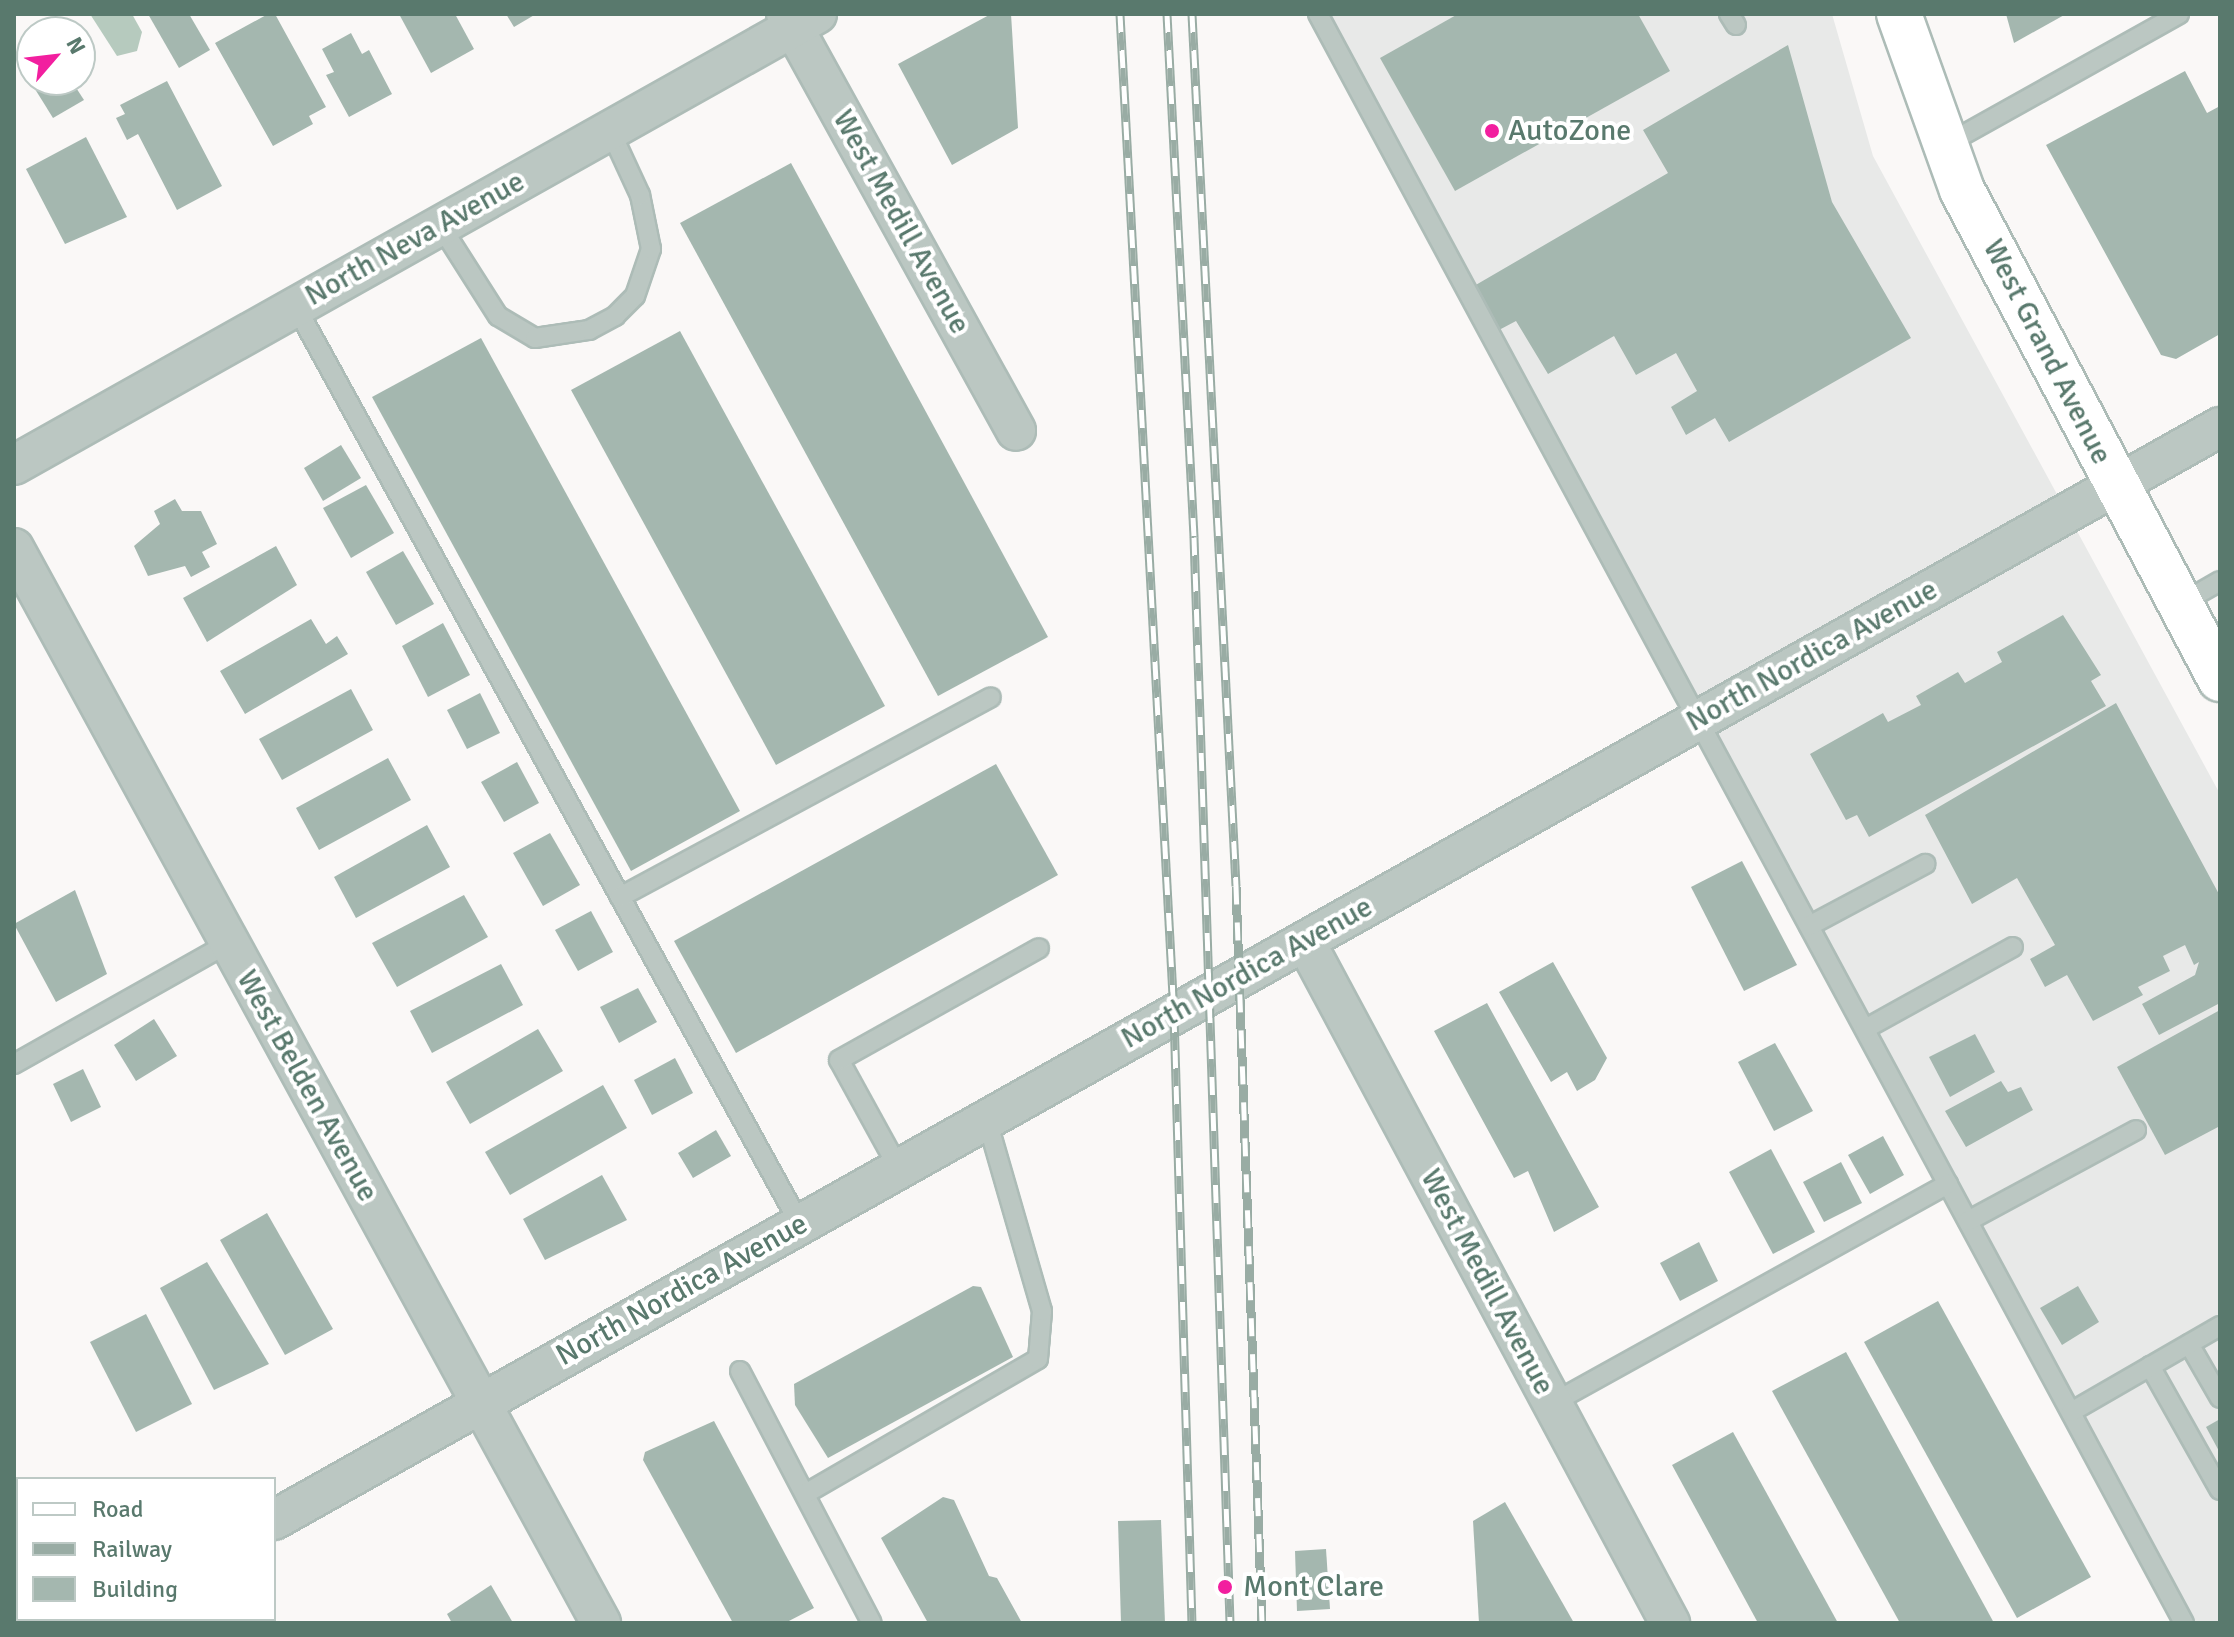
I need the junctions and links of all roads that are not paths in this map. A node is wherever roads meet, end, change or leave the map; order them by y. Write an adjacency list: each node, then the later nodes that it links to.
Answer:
1 (1318, 14): 18 (lane)
2 (1899, 14): 6 (main road, West Grand Avenue)
3 (2179, 14): 6 (lane)
4 (799, 18): 5 (street, North Neva Avenue); 10 (street, West Medill Avenue)
5 (610, 130): 7 (street, North Neva Avenue); 7 (lane)
6 (1945, 145): 12 (main road, West Grand Avenue)
7 (440, 225): 8 (street, North Neva Avenue)
8 (296, 307): 11 (street, North Neva Avenue); 20 (lane)
9 (2220, 427): 12 (street, North Nordica Avenue)
10 (1016, 431)
11 (14, 465)
12 (2116, 486): 15 (main road, West Grand Avenue); 18 (street, North Nordica Avenue)
13 (14, 548): 23 (street, West Belden Avenue)
14 (2220, 581): 15 (lane)
15 (2180, 604): 16 (main road, West Grand Avenue)
16 (2220, 679)
17 (991, 697): 20 (lane)
18 (1699, 720): 21 (lane); 22 (street, North Nordica Avenue)
19 (1925, 864): 21 (lane)
20 (620, 897): 33 (lane)
21 (1809, 926): 26 (lane)
22 (1305, 941): 28 (street, North Nordica Avenue); 40 (street, West Medill Avenue)
23 (229, 943): 27 (lane); 39 (street, West Belden Avenue)
24 (2013, 947): 26 (lane)
25 (1039, 948): 30 (lane)
26 (1865, 1029): 31 (lane)
27 (14, 1064)
28 (987, 1120): 30 (street, North Nordica Avenue); 43 (lane)
29 (2136, 1130): 32 (lane)
30 (899, 1169): 33 (street, North Nordica Avenue)
31 (1948, 1184): 32 (lane); 40 (lane)
32 (1968, 1221): 41 (lane)
33 (800, 1224): 39 (street, North Nordica Avenue)
34 (2220, 1326): 35 (lane)
35 (2189, 1344): 36 (lane); 38 (lane)
36 (2150, 1366): 41 (lane); 42 (lane)
37 (740, 1371): 43 (lane)
38 (2220, 1398)
39 (480, 1404): 44 (street, North Nordica Avenue); 46 (street, West Belden Avenue)
40 (1551, 1404): 47 (street, West Medill Avenue)
41 (2071, 1412): 48 (lane)
42 (2220, 1490)
43 (805, 1494): 45 (lane)
44 (276, 1519)
45 (871, 1622)
46 (601, 1623)
47 (1670, 1623)
48 (2184, 1623)

